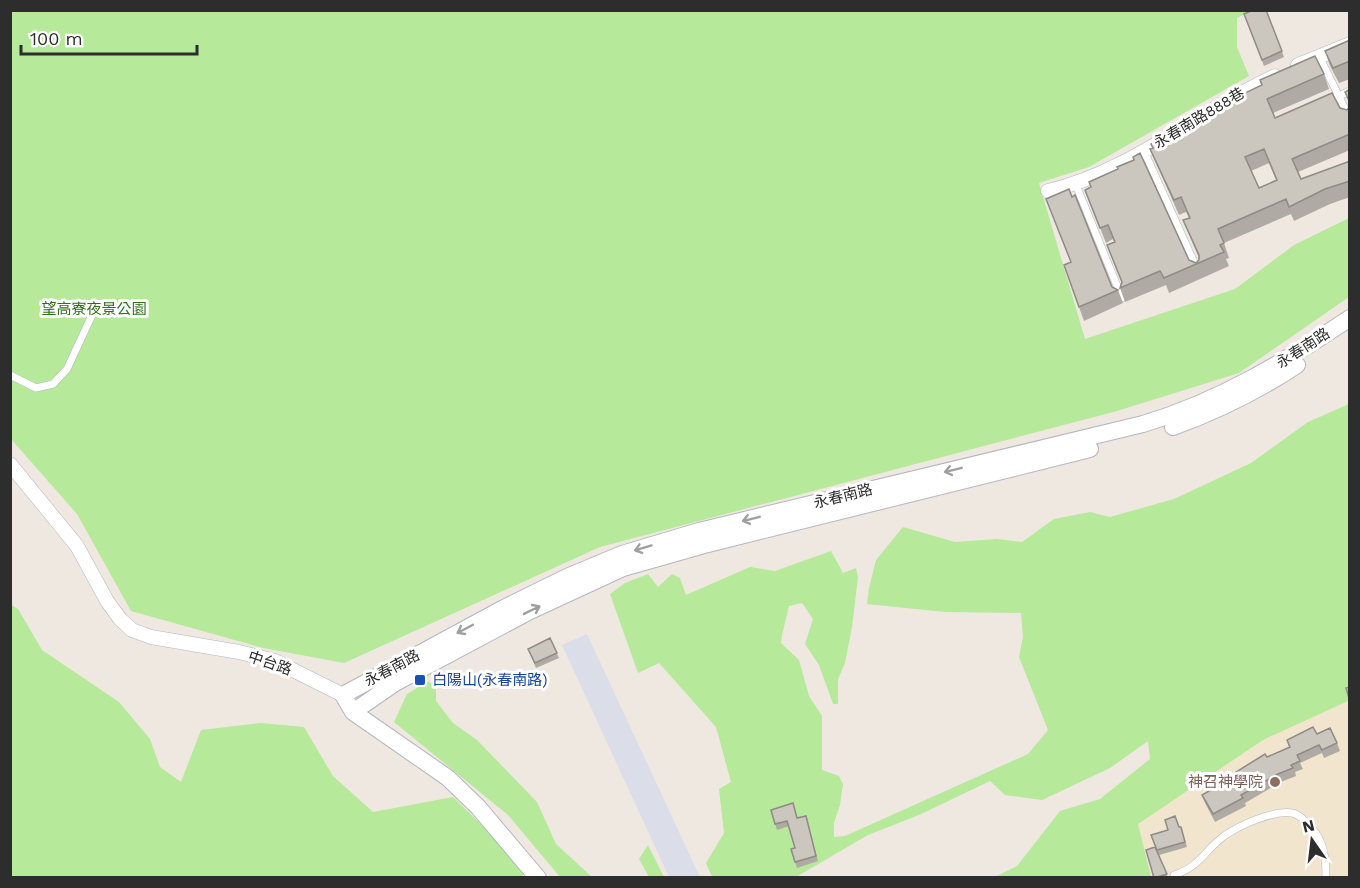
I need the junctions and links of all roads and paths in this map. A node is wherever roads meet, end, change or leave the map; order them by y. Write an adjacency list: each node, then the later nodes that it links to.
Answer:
1 (1350, 44): 2 (street, 永春南路888巷)
2 (1319, 56): 4 (lane); 7 (street, 永春南路888巷)
3 (1350, 91): 4 (lane)
4 (1339, 96): 5 (lane); 6 (lane)
5 (1317, 105)
6 (1350, 119)
7 (1144, 150): 8 (street, 永春南路888巷); 10 (lane)
8 (1076, 185): 9 (street, 永春南路888巷); 11 (lane)
9 (1048, 191)
10 (1198, 273)
11 (1122, 298)
12 (93, 313): 15 (lane)
13 (1350, 318): 16 (street, 永春南路)
14 (1350, 330): 16 (street, 永春南路)
15 (10, 375)
16 (1269, 377): 18 (street, 永春南路)
17 (10, 464): 19 (street, 中台路)
18 (701, 538): 19 (street, 永春南路, one-way to 19); 20 (street, 永春南路, one-way to 18)
19 (343, 695): 20 (street)
20 (353, 711): 22 (street)
21 (1174, 875): 23 (lane)
22 (538, 878)
23 (1326, 878)

